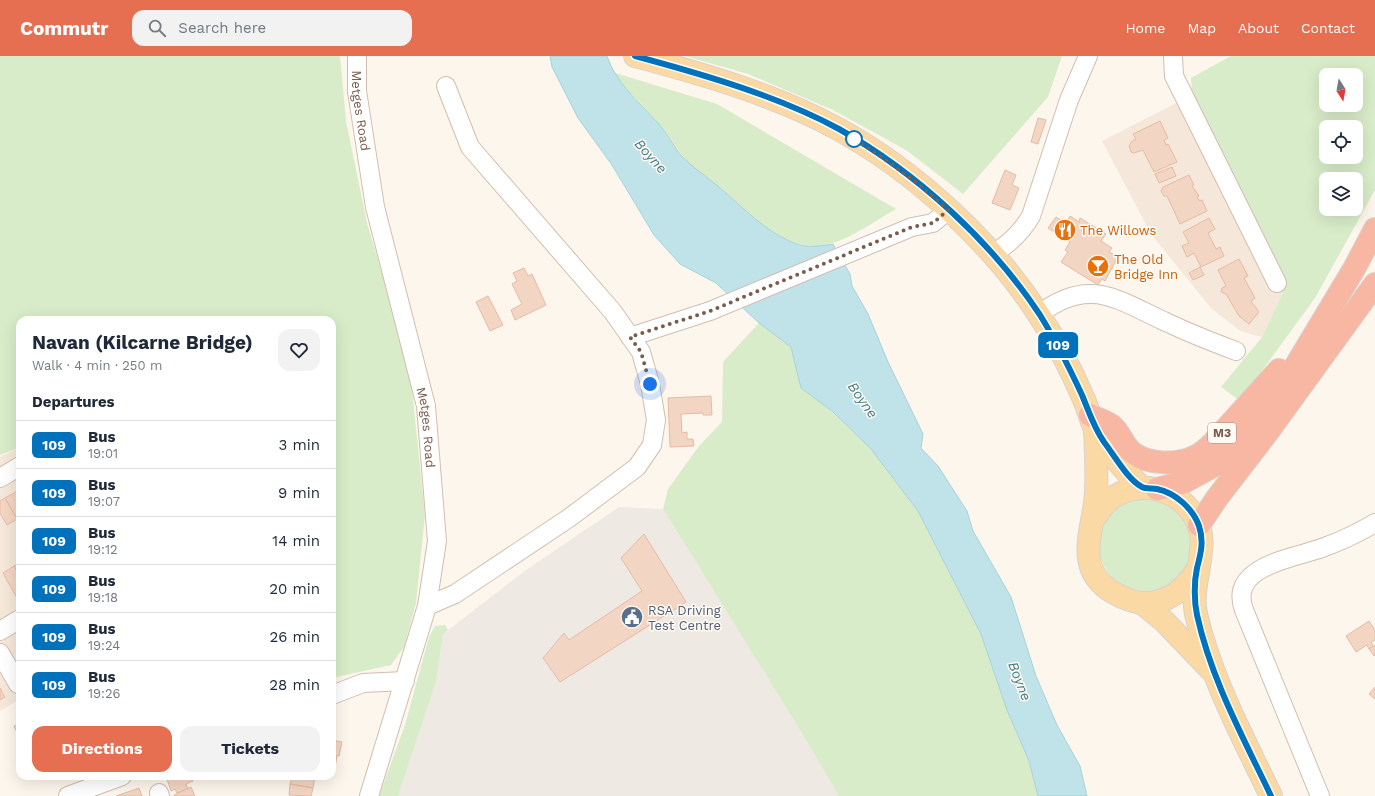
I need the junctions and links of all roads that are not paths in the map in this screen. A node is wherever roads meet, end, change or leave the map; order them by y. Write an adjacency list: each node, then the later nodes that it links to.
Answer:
1 (357, 56): 24 (street, Metges Road)
2 (635, 56): 6 (main road)
3 (1088, 56): 8 (street)
4 (1173, 56): 9 (street)
5 (446, 86): 13 (street)
6 (948, 210): 8 (main road); 13 (street)
7 (1375, 229): 11 (highway, M3)
8 (993, 254): 12 (main road)
9 (1277, 283)
10 (1375, 284): 21 (highway, M3)
11 (1328, 313): 15 (highway, M3); 18 (highway, M3)
12 (1039, 314): 14 (street); 15 (main road)
13 (630, 337): 24 (street)
14 (1236, 351)
15 (1093, 423): 18 (main road); 19 (main road)
16 (16, 468): 17 (street)
17 (0, 478)
18 (1150, 488): 19 (main road); 21 (main road)
19 (1093, 520): 23 (main road)
20 (1375, 523): 36 (street)
21 (1199, 525): 22 (main road)
22 (1197, 570): 23 (main road); 28 (main road)
23 (1142, 603): 28 (main road)
24 (427, 606): 30 (street, Metges Road)
25 (16, 621): 26 (street)
26 (0, 631)
27 (0, 653): 29 (street)
28 (1212, 671): 35 (main road)
29 (16, 681)
30 (405, 681): 31 (street); 34 (street, Metges Road)
31 (336, 693)
32 (111, 780): 33 (street)
33 (68, 796)
34 (369, 796)
35 (1271, 796)
36 (1320, 796)

